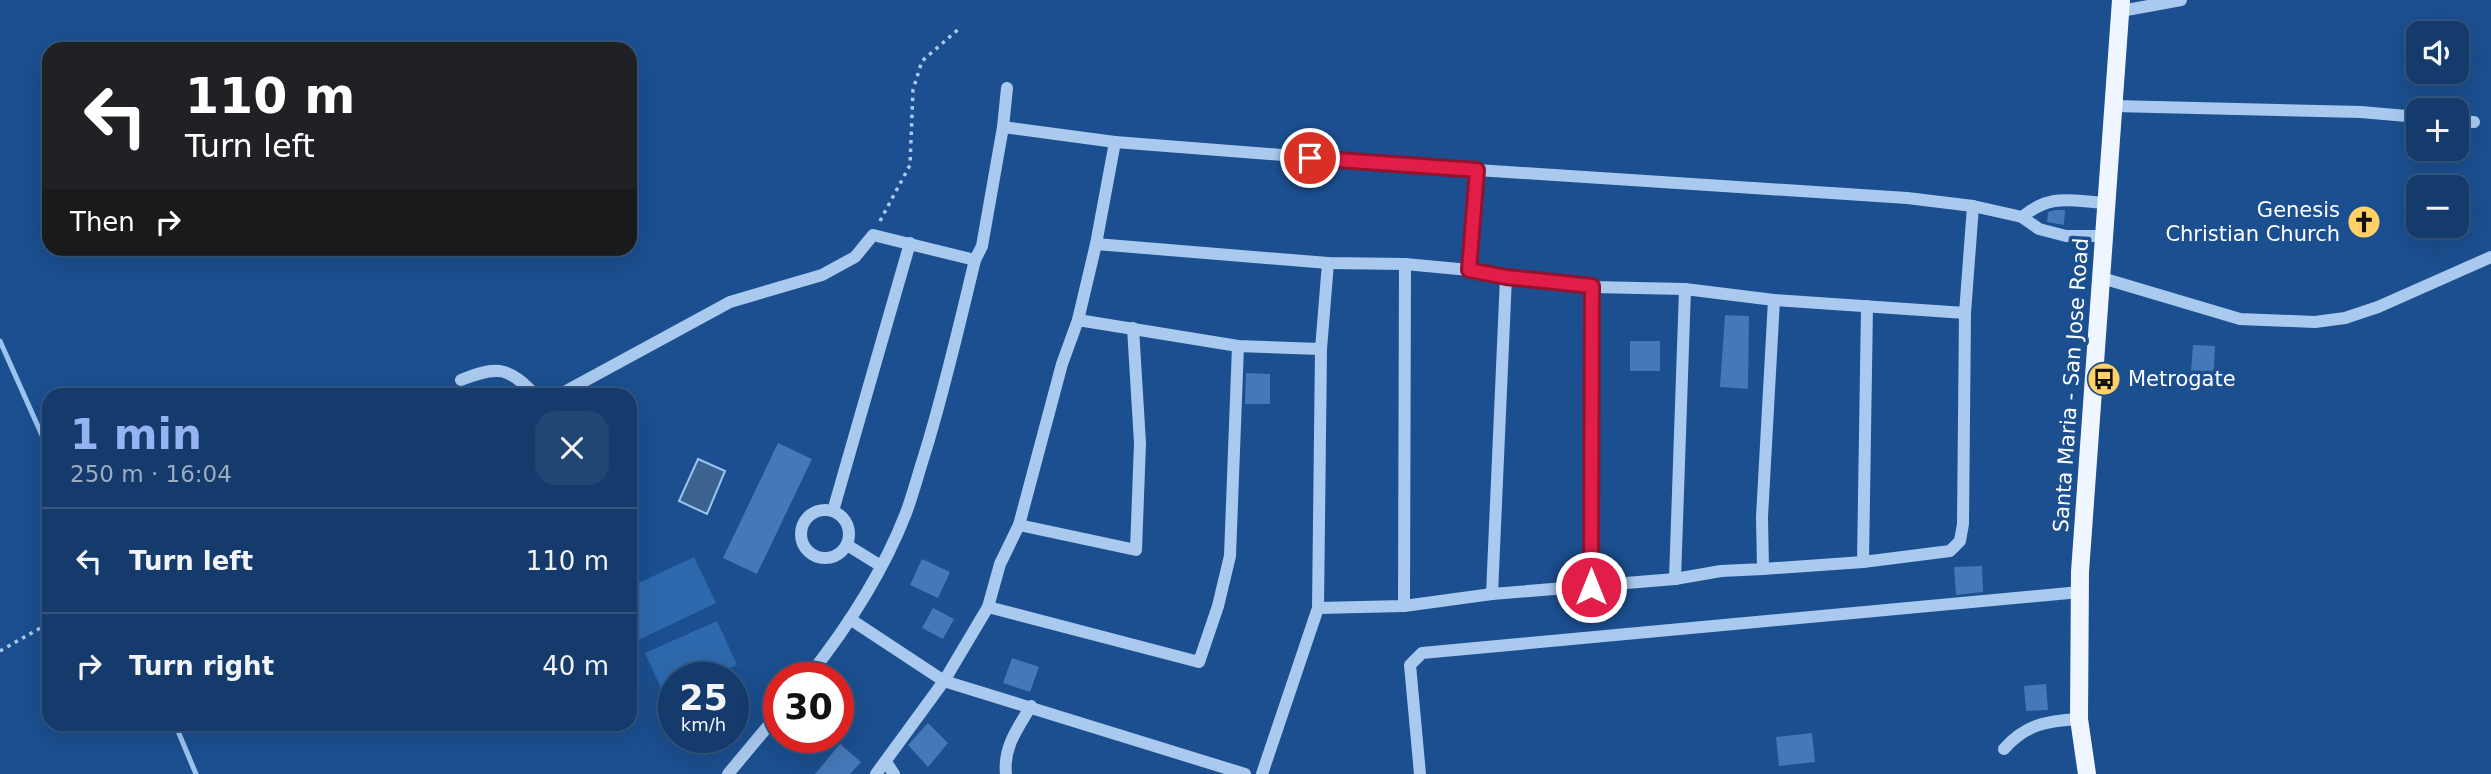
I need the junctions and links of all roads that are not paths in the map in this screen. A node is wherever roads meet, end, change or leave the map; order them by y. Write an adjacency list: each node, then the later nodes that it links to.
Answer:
1 (2180, 0): 2 (street)
2 (2121, 6): 4 (main road, Santa Maria - San Jose Road)
3 (1007, 88): 8 (street)
4 (2114, 106): 5 (street); 11 (main road, Santa Maria - San Jose Road)
5 (2406, 116)
6 (2469, 122): 7 (street)
7 (2474, 122)
8 (1003, 127): 9 (street); 18 (street)
9 (1115, 142): 10 (street); 16 (street)
10 (1477, 170): 12 (street); 21 (street)
11 (2106, 203): 13 (street); 14 (main road, Santa Maria - San Jose Road)
12 (1973, 206): 13 (street); 28 (street)
13 (2022, 217): 14 (street)
14 (2104, 236): 23 (main road, Santa Maria - San Jose Road)
15 (910, 243): 18 (street); 35 (street); 36 (street)
16 (1096, 244): 19 (street); 29 (street)
17 (2491, 257): 23 (street)
18 (975, 260): 40 (street)
19 (1328, 263): 20 (street); 32 (street)
20 (1405, 264): 21 (street); 46 (street)
21 (1469, 270): 22 (street)
22 (1506, 277): 24 (street); 45 (street)
23 (2102, 278): 44 (main road, Santa Maria - San Jose Road)
24 (1592, 286): 25 (street); 43 (street)
25 (1685, 289): 26 (street); 42 (street)
26 (1774, 300): 27 (street); 41 (street)
27 (1867, 306): 28 (street); 39 (street)
28 (1965, 313): 39 (street)
29 (1078, 320): 30 (street); 37 (street)
30 (1133, 328): 31 (street); 37 (street)
31 (1238, 346): 32 (street); 47 (street)
32 (1321, 349): 48 (street)
33 (461, 380): 34 (street)
34 (528, 388)
35 (572, 388)
36 (833, 511): 38 (street); 38 (street)
37 (1019, 525): 47 (street)
38 (846, 545): 40 (street)
39 (1863, 562): 41 (street)
40 (881, 566): 49 (street)
41 (1763, 569): 42 (street)
42 (1675, 579): 43 (street)
43 (1591, 587): 45 (street)
44 (2080, 592): 53 (main road, Santa Maria - San Jose Road); 63 (street)
45 (1492, 594): 46 (street)
46 (1404, 606): 48 (street)
47 (988, 607): 51 (street)
48 (1318, 608): 62 (street)
49 (850, 620): 50 (street); 51 (street)
50 (819, 662)
51 (944, 681): 52 (street); 56 (street)
52 (1031, 706): 60 (street); 61 (street)
53 (2078, 719): 55 (street); 64 (main road, Santa Maria - San Jose Road)
54 (763, 732): 57 (street)
55 (2004, 749)
56 (886, 762): 58 (street); 59 (street)
57 (728, 774)
58 (876, 774)
59 (894, 774)
60 (1006, 774)
61 (1245, 774)
62 (1262, 774)
63 (1420, 774)
64 (2087, 774)

